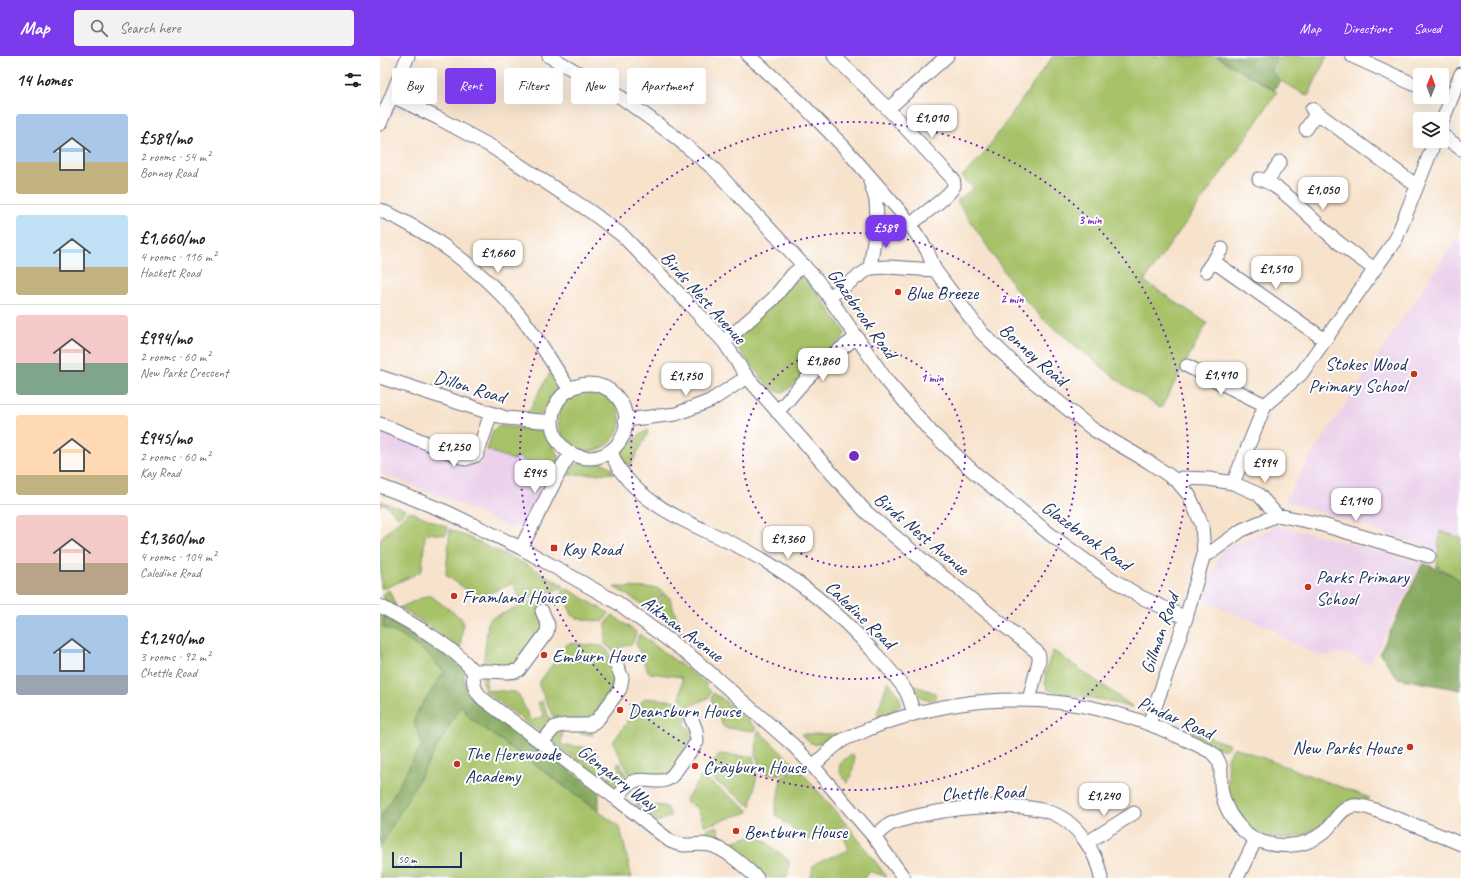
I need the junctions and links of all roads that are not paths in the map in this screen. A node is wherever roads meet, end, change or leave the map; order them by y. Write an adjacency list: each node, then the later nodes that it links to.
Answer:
1 (408, 56): 7 (street)
2 (549, 56): 25 (street, Glazebrook Road)
3 (748, 56): 20 (street, Bonney Road)
4 (834, 56): 13 (street)
5 (947, 56): 13 (street)
6 (1352, 56): 9 (street)
7 (403, 68)
8 (1461, 74): 10 (street)
9 (1413, 84)
10 (1449, 94)
11 (392, 96): 14 (street)
12 (409, 104): 32 (street, Birds Nest Avenue)
13 (888, 109): 23 (street)
14 (380, 124)
15 (1306, 129): 21 (street)
16 (1449, 140): 18 (street)
17 (1432, 148): 21 (street)
18 (1461, 149)
19 (1280, 162): 27 (street)
20 (867, 173): 23 (street, Bonney Road); 26 (street)
21 (1417, 186): 27 (street)
22 (380, 210): 36 (street)
23 (911, 224): 28 (street, Bonney Road)
24 (1222, 249): 31 (street)
25 (804, 265): 29 (street, Glazebrook Road); 32 (street)
26 (870, 268): 28 (street); 29 (street)
27 (1374, 269): 31 (street)
28 (935, 270): 45 (street, Bonney Road)
29 (830, 297): 30 (street, Glazebrook Road)
30 (857, 337): 38 (street); 54 (street, Glazebrook Road)
31 (1324, 340): 37 (street)
32 (724, 342): 35 (street, Birds Nest Avenue)
33 (1187, 366): 37 (street)
34 (380, 377): 39 (street, Dillon Road)
35 (747, 377): 38 (street, Birds Nest Avenue); 40 (street)
36 (570, 390): 40 (street); 41 (street)
37 (1265, 405): 46 (street)
38 (778, 412): 57 (street, Birds Nest Avenue)
39 (491, 413): 41 (street, Dillon Road); 42 (street)
40 (626, 420): 43 (street)
41 (552, 421): 44 (street)
42 (380, 424)
43 (611, 451): 44 (street); 58 (street, Caledine Road)
44 (571, 454): 49 (street)
45 (1177, 480): 46 (street); 50 (street, Gillman Road)
46 (1233, 483): 48 (street)
47 (380, 486): 49 (street, Aikman Avenue)
48 (1277, 515): 50 (street); 51 (street)
49 (521, 548): 62 (street, Aikman Avenue)
50 (1204, 554): 54 (street, Gillman Road)
51 (1429, 556)
52 (380, 606): 56 (street)
53 (542, 611): 56 (street)
54 (1186, 618): 60 (street, Gillman Road)
55 (615, 661): 61 (street)
56 (472, 671): 61 (street, Glengarry Way)
57 (1029, 700): 58 (street, Pindar Road); 60 (street, Pindar Road)
58 (914, 713): 62 (street, Pindar Road)
59 (691, 718): 63 (street)
60 (1148, 724): 66 (street, Pindar Road)
61 (542, 742): 63 (street, Glengarry Way)
62 (813, 766): 65 (street, Aikman Avenue)
63 (617, 798): 69 (street, Glengarry Way)
64 (1134, 813): 67 (street)
65 (874, 837): 67 (street, Chettle Road); 70 (street, Aikman Avenue)
66 (1256, 839): 68 (street, Pindar Road); 72 (street)
67 (1088, 842): 71 (street, Chettle Road)
68 (1461, 844)
69 (752, 876)
70 (904, 878)
71 (1101, 878)
72 (1237, 878)

